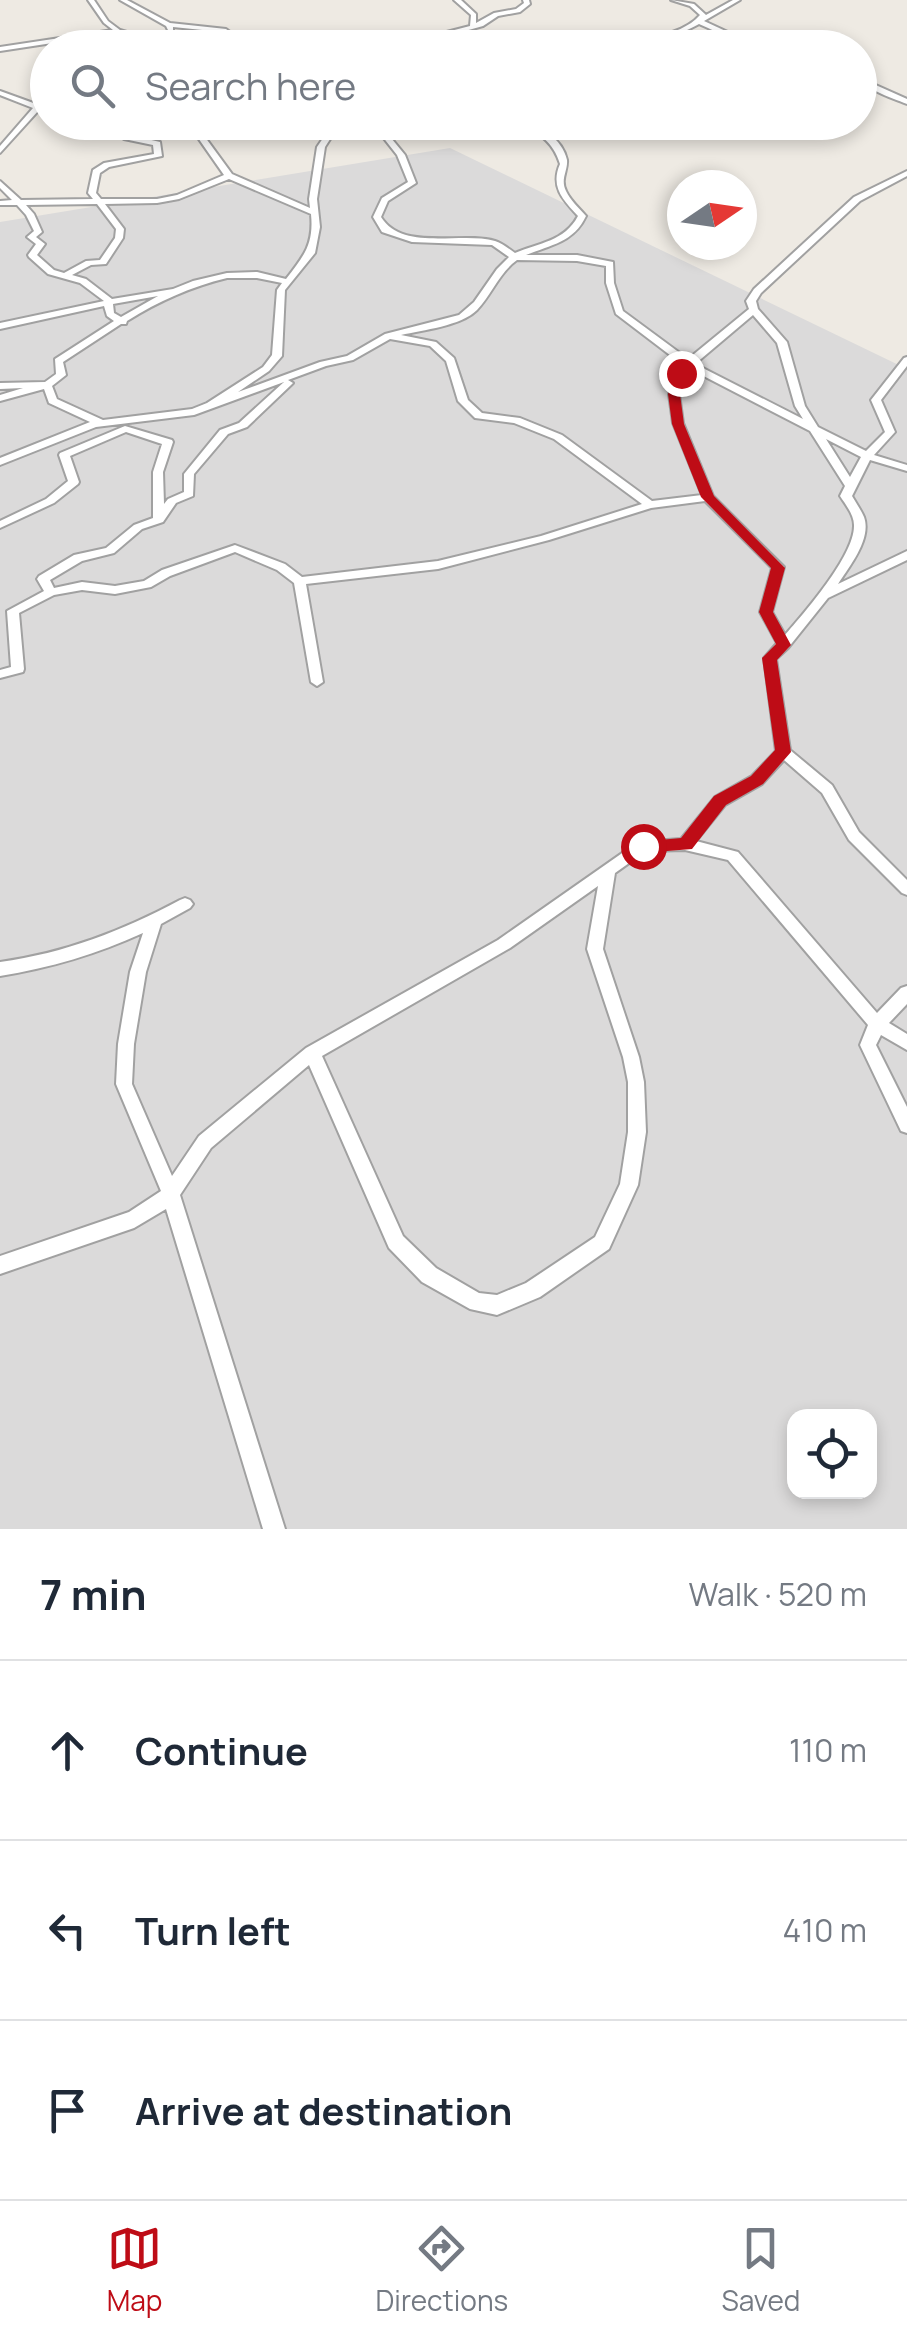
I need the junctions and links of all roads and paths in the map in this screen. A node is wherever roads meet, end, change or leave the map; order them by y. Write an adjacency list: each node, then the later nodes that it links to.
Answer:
1 (91, 0): 10 (street)
2 (123, 0): 8 (street)
3 (457, 0): 9 (street)
4 (526, 0): 9 (street)
5 (674, 0): 7 (street)
6 (737, 0): 7 (street)
7 (700, 22): 14 (street); 15 (street)
8 (169, 25): 11 (street); 12 (street)
9 (472, 26): 13 (street)
10 (117, 30)
11 (171, 30)
12 (224, 30)
13 (455, 30)
14 (684, 30)
15 (719, 30)
16 (30, 44): 17 (street)
17 (0, 49)
18 (877, 88): 20 (street)
19 (0, 93): 21 (street)
20 (907, 102)
21 (30, 105)
22 (30, 114): 28 (street)
23 (139, 140): 33 (street)
24 (203, 140): 30 (street)
25 (325, 140): 35 (street)
26 (388, 140): 36 (street)
27 (554, 140): 36 (street)
28 (0, 151)
29 (907, 173): 41 (street)
30 (229, 176): 33 (street); 35 (street)
31 (0, 183): 32 (street)
32 (20, 202): 33 (street); 34 (street); 37 (street)
33 (100, 202): 37 (street)
34 (0, 204)
35 (313, 212): 38 (street)
36 (516, 256): 44 (street); 46 (street)
37 (64, 276): 40 (street)
38 (289, 282): 39 (street); 51 (street)
39 (179, 290): 40 (street); 42 (street)
40 (108, 300): 42 (street); 43 (street)
41 (754, 310): 46 (street); 53 (street)
42 (123, 322): 49 (street)
43 (0, 326)
44 (388, 336): 47 (street); 59 (street)
45 (907, 360): 54 (street)
46 (688, 364): 53 (street); 58 (street)
47 (302, 373): 51 (street); 60 (street)
48 (0, 386): 49 (street)
49 (47, 386): 50 (street); 52 (street)
50 (0, 398)
51 (211, 405): 52 (street)
52 (101, 424): 55 (street)
53 (818, 432): 54 (street); 57 (street)
54 (867, 456): 56 (street); 57 (street)
55 (0, 462)
56 (907, 468)
57 (850, 486): 65 (street)
58 (708, 497): 59 (street); 66 (street)
59 (650, 505): 63 (street)
60 (159, 520): 61 (street); 64 (street)
61 (0, 525)
62 (907, 554): 65 (street)
63 (300, 581): 64 (street); 68 (street)
64 (51, 592): 67 (street)
65 (825, 596): 66 (street)
66 (784, 645): 69 (street)
67 (0, 674)
68 (317, 682)
69 (783, 752): 70 (street); 72 (street)
70 (686, 844): 71 (street); 77 (street)
71 (608, 871): 79 (street); 79 (street)
72 (907, 889)
73 (186, 904): 74 (street)
74 (154, 922): 75 (street); 81 (street)
75 (0, 969)
76 (907, 993): 77 (street)
77 (877, 1024): 78 (street); 80 (street)
78 (907, 1043)
79 (312, 1053): 81 (street)
80 (907, 1125)
81 (171, 1194): 82 (street); 83 (street)
82 (0, 1265)
83 (274, 1529)

